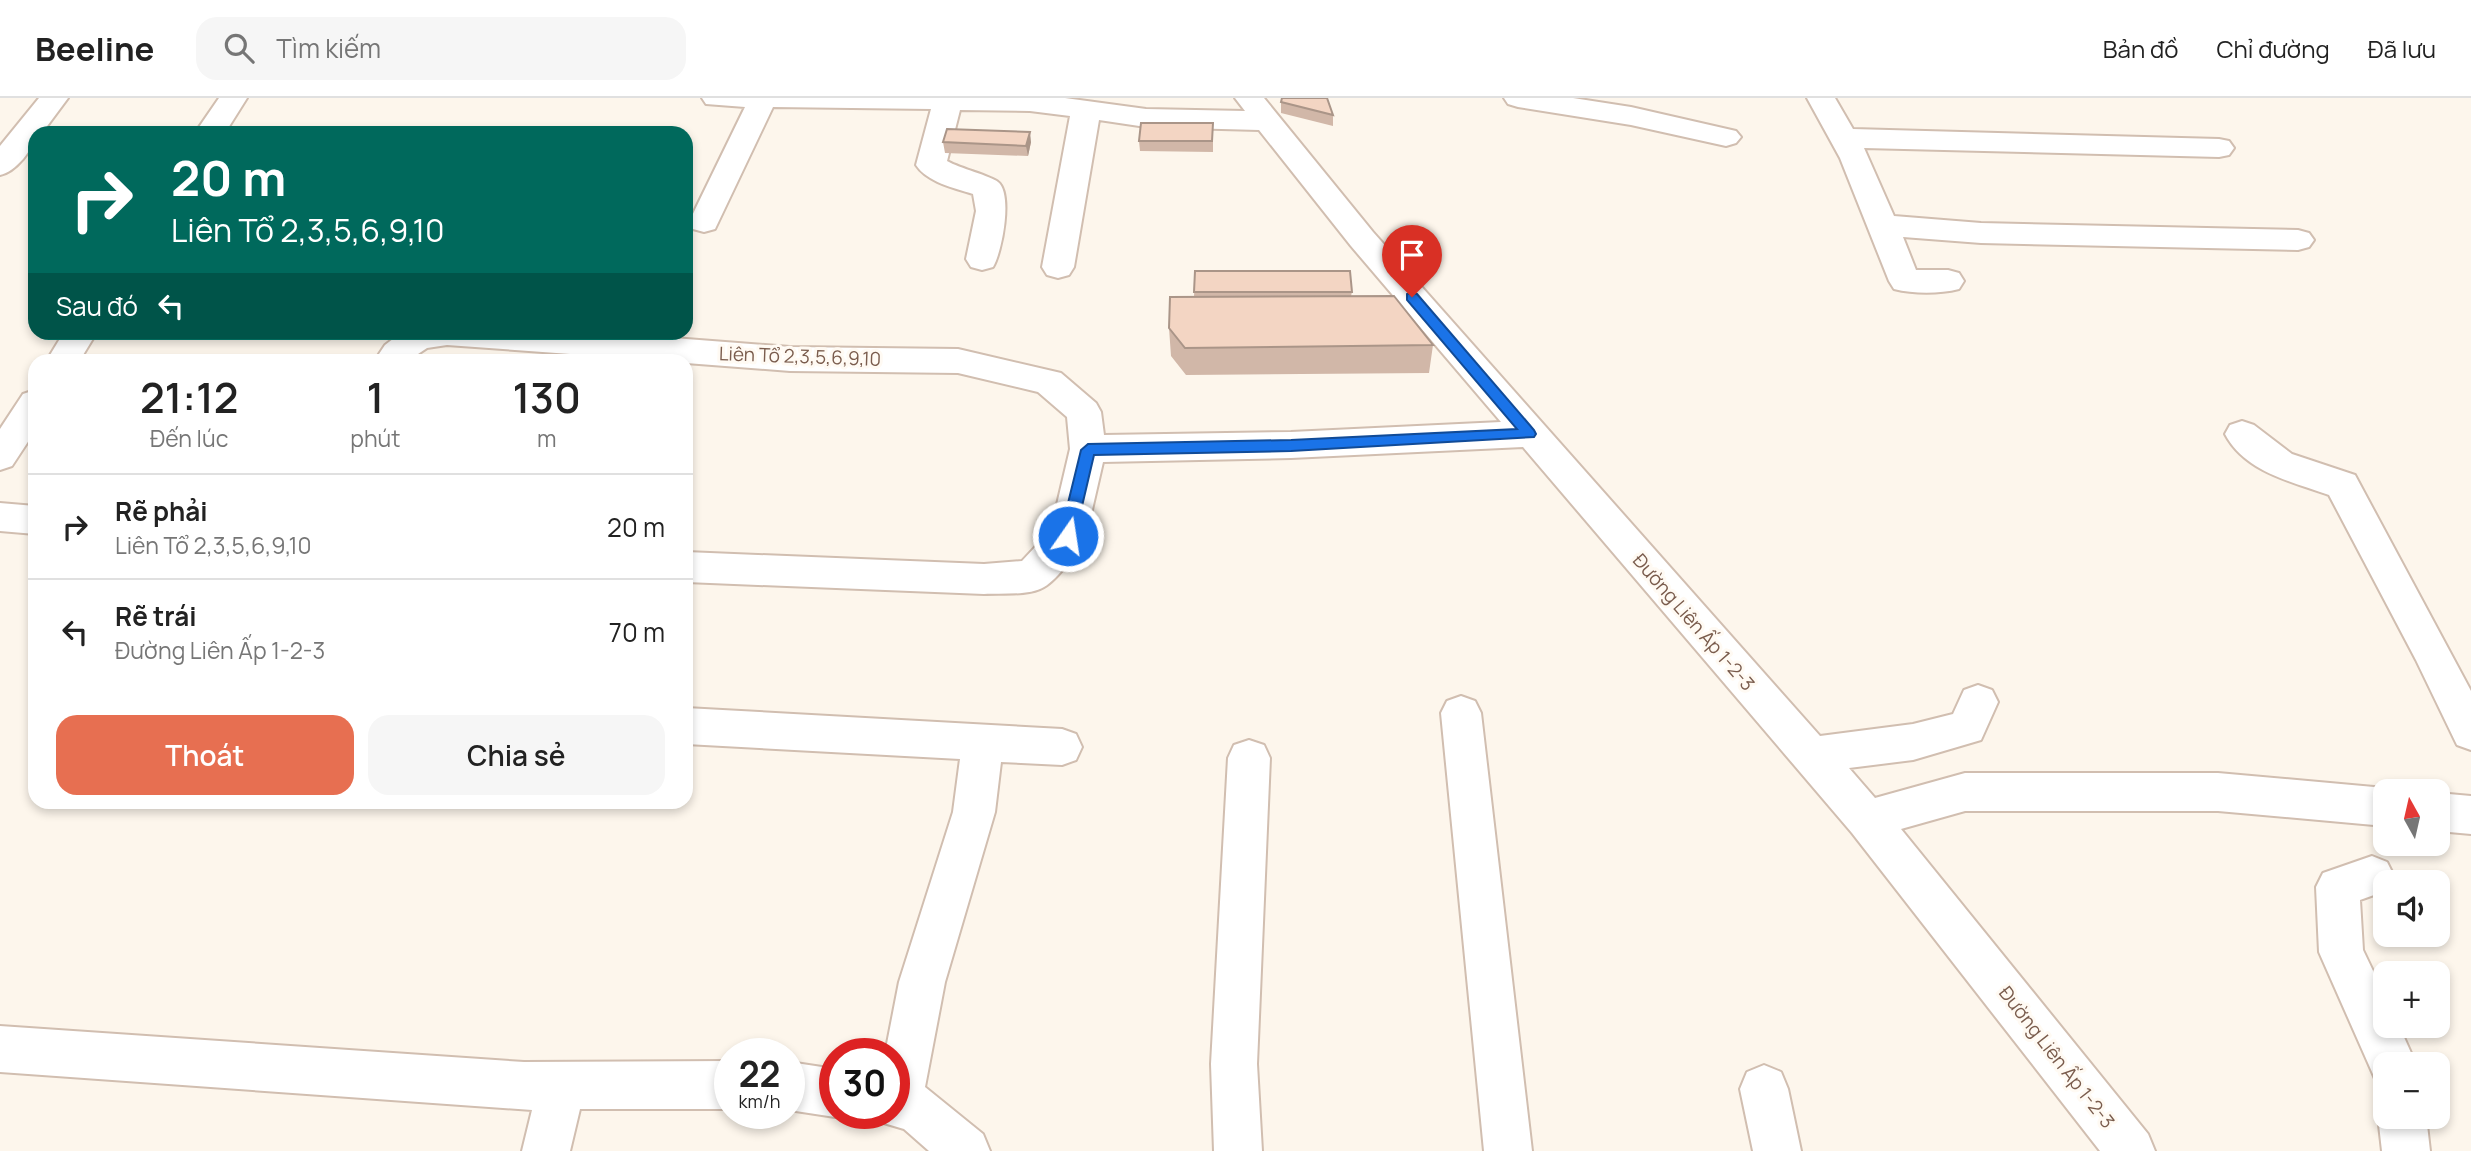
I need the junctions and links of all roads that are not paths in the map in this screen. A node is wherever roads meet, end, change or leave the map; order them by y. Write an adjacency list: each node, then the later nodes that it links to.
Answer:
1 (54, 98): 10 (street)
2 (233, 98): 11 (street)
3 (716, 98): 6 (street)
4 (1518, 98): 13 (street)
5 (1821, 98): 14 (street)
6 (763, 99): 7 (street); 17 (street)
7 (947, 103): 8 (street); 20 (street)
8 (1086, 110): 9 (street); 21 (street)
9 (1259, 110): 27 (street, Đường Liên Ấp 1-2-3)
10 (32, 126)
11 (215, 126)
12 (28, 131): 16 (street)
13 (1726, 137)
14 (1844, 138): 15 (street); 18 (street)
15 (2219, 148)
16 (0, 166)
17 (704, 222)
18 (1882, 225): 19 (street); 22 (street)
19 (2298, 240)
20 (982, 259)
21 (1058, 267)
22 (1948, 281)
23 (414, 340): 25 (street, Liên Tổ 2,3,5,6,9,10)
24 (539, 340): 29 (street, Liên Tổ 2,3,5,6,9,10)
25 (396, 354)
26 (28, 414): 30 (street)
27 (1529, 434): 29 (street); 40 (street, Đường Liên Ấp 1-2-3)
28 (2242, 434): 37 (street)
29 (1088, 450): 33 (street, Liên Tổ 2,3,5,6,9,10)
30 (0, 457)
31 (0, 517): 32 (street)
32 (28, 519)
33 (693, 567)
34 (1978, 702): 40 (street)
35 (1461, 713): 58 (street)
36 (693, 726): 38 (street)
37 (2471, 732)
38 (983, 743): 39 (street); 47 (street)
39 (1062, 747)
40 (1811, 755): 45 (street, Đường Liên Ấp 1-2-3)
41 (1249, 758): 57 (street)
42 (2373, 806): 45 (street)
43 (2450, 813): 44 (street)
44 (2471, 815)
45 (1867, 818): 60 (street, Đường Liên Ấp 1-2-3)
46 (2372, 876): 49 (street)
47 (910, 1038)
48 (0, 1049): 51 (street)
49 (2387, 1052)
50 (714, 1085): 51 (street)
51 (562, 1086): 55 (street)
52 (1764, 1089): 59 (street)
53 (910, 1106): 56 (street)
54 (2403, 1129): 61 (street)
55 (546, 1151)
56 (966, 1151)
57 (1238, 1151)
58 (1508, 1151)
59 (1777, 1151)
60 (2131, 1151)
61 (2406, 1151)

